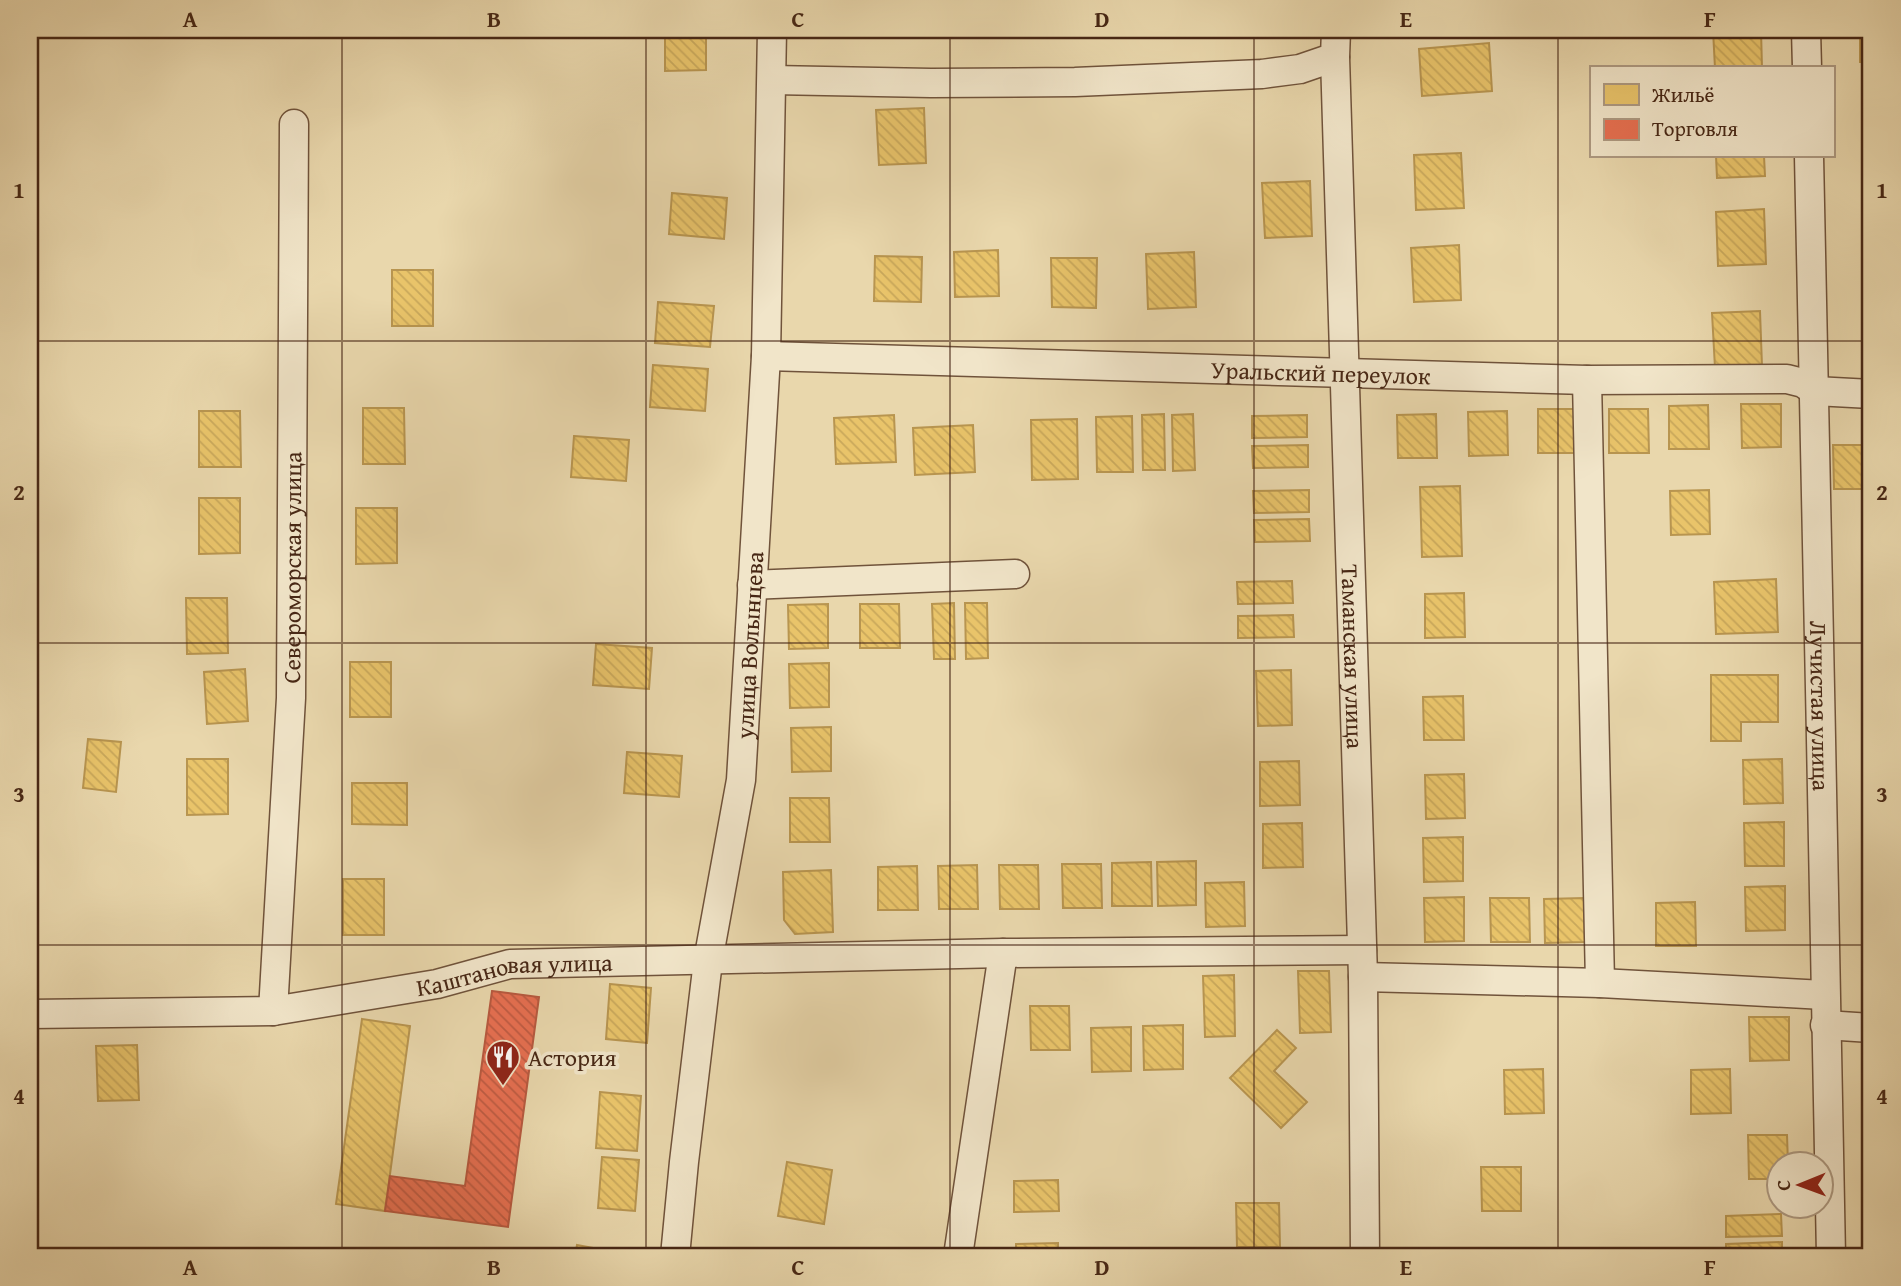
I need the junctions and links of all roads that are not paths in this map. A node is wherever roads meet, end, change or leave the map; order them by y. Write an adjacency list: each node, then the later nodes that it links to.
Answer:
1 (772, 30): 5 (street, улица Волынцева)
2 (1806, 30): 4 (street)
3 (1335, 44): 5 (street); 9 (street, Таманская улица)
4 (1807, 66)
5 (772, 80): 8 (street, улица Волынцева)
6 (294, 124): 20 (street, Североморская улица)
7 (1809, 158): 11 (street, Лучистая улица)
8 (766, 356): 9 (street, Уральский переулок); 14 (street, улица Волынцева)
9 (1343, 372): 10 (street, Уральский переулок); 17 (street, Таманская улица)
10 (1587, 380): 11 (street, Уральский переулок); 18 (street)
11 (1815, 391): 12 (street, Уральский переулок); 19 (street, Лучистая улица)
12 (1871, 394)
13 (1015, 574): 14 (street)
14 (752, 585): 16 (street, улица Волынцева)
15 (1003, 953): 16 (street, Каштановая улица); 17 (street, Каштановая улица); 25 (street)
16 (708, 961): 20 (street, Каштановая улица); 24 (street, улица Волынцева)
17 (1363, 964): 18 (street, Каштановая улица); 26 (street, Таманская улица)
18 (1600, 983): 19 (street, Каштановая улица)
19 (1824, 995): 22 (street, Лучистая улица)
20 (274, 1011): 21 (street, Каштановая улица)
21 (30, 1013)
22 (1825, 1025): 23 (street); 27 (street, Лучистая улица)
23 (1871, 1028)
24 (675, 1256)
25 (958, 1256)
26 (1365, 1256)
27 (1831, 1256)

